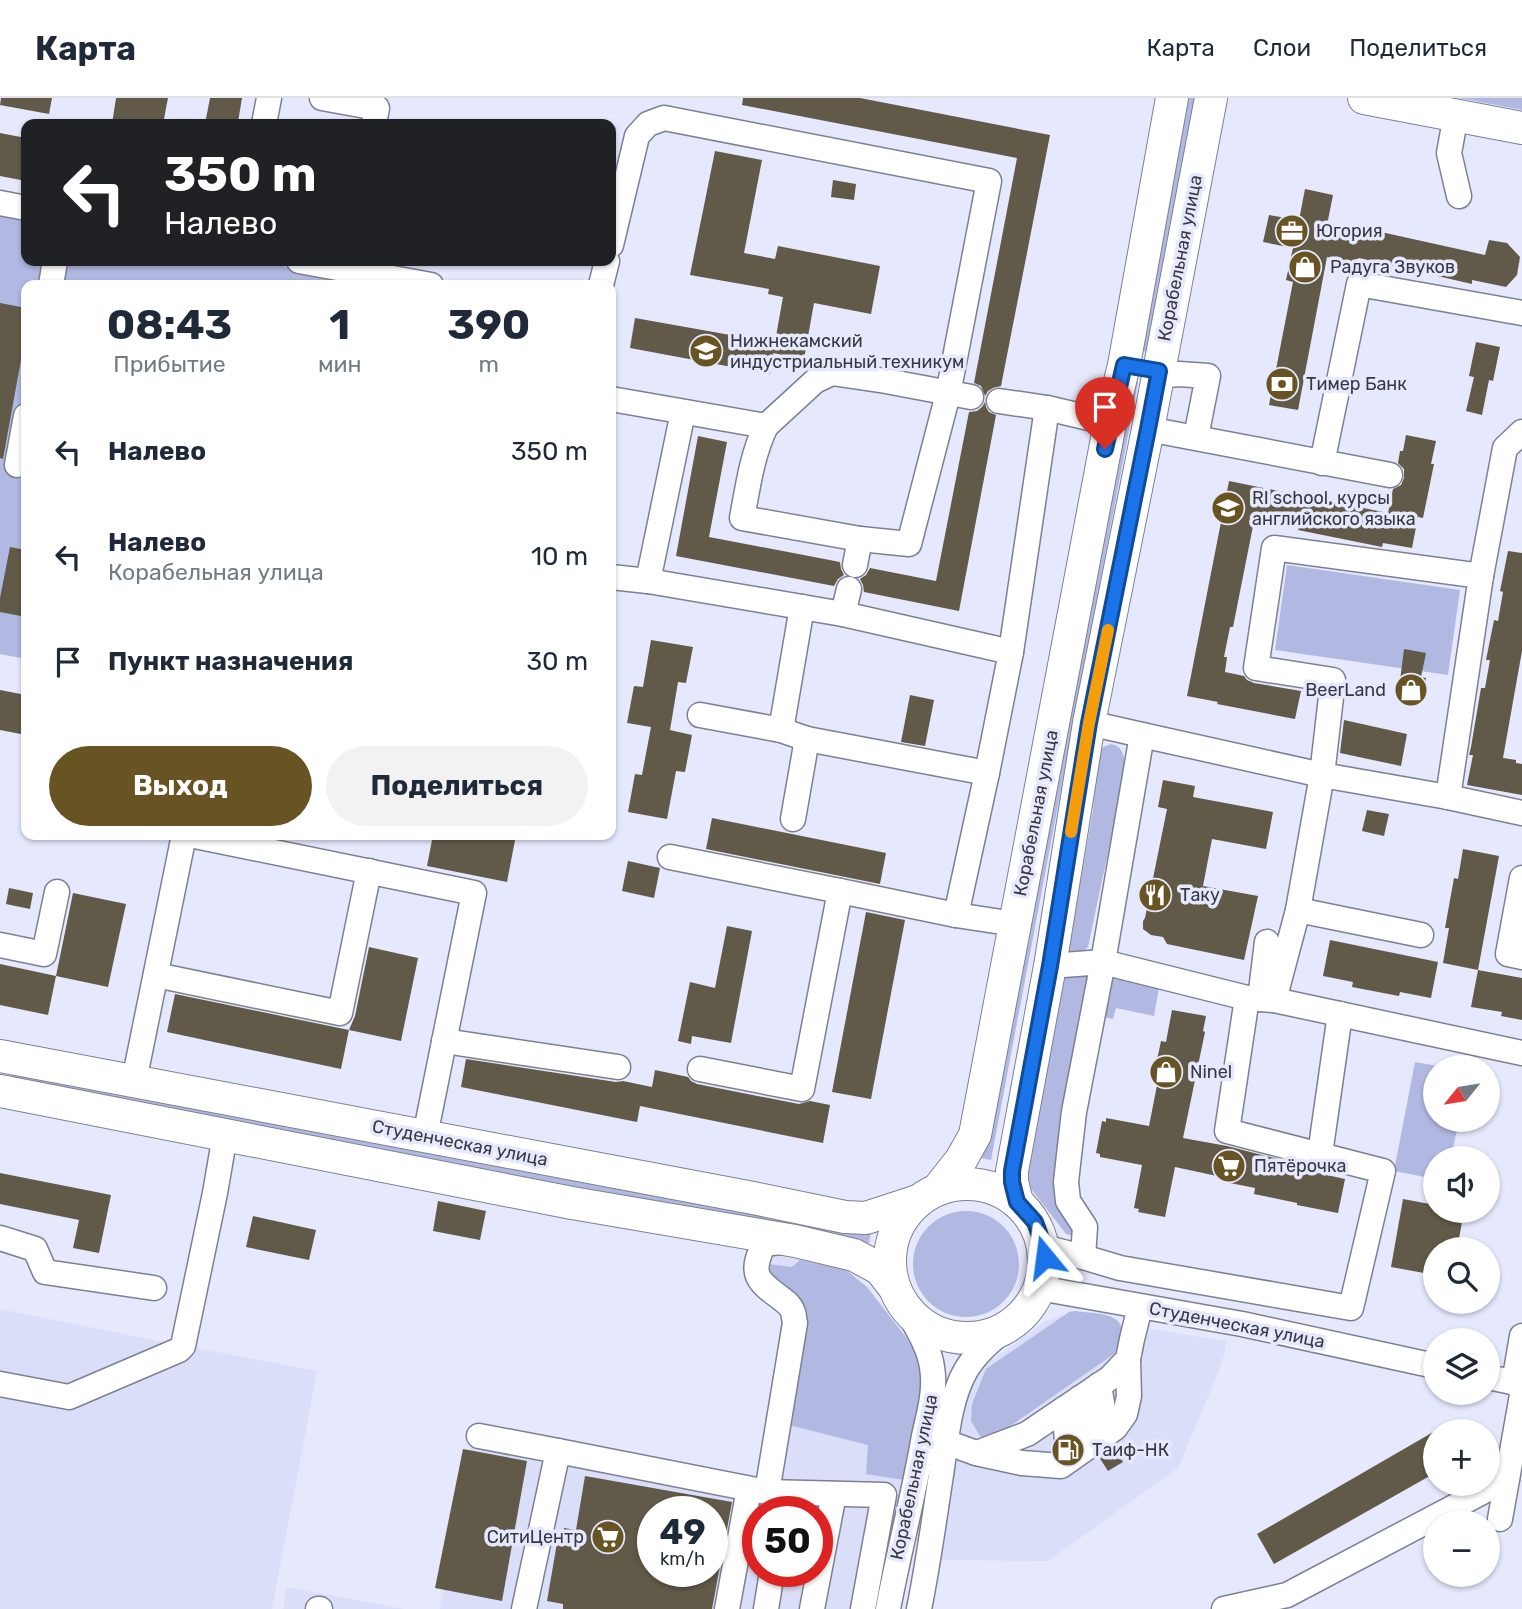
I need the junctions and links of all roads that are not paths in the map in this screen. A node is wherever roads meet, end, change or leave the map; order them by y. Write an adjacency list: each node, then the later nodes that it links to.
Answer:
1 (268, 98): 7 (street)
2 (322, 98): 8 (street)
3 (1172, 98): 17 (main road, Корабельная улица)
4 (1211, 98): 18 (main road, Корабельная улица)
5 (1364, 98): 6 (main road)
6 (1456, 115): 9 (main road); 10 (street)
7 (265, 119)
8 (375, 119)
9 (1522, 128)
10 (1459, 197)
11 (0, 203): 12 (street)
12 (21, 207)
13 (616, 225): 19 (street)
14 (351, 266): 15 (street)
15 (410, 280)
16 (1522, 313): 30 (street)
17 (1124, 365): 18 (main road); 24 (main road, Корабельная улица)
18 (1158, 374): 26 (main road, Корабельная улица); 28 (street)
19 (960, 396): 25 (street); 33 (street)
20 (616, 400): 23 (street)
21 (999, 401): 22 (street)
22 (1047, 408): 24 (street); 41 (street)
23 (683, 412): 25 (street); 37 (street)
24 (1110, 423): 61 (main road, Корабельная улица)
25 (766, 426): 33 (street)
26 (1148, 429): 28 (street); 43 (main road, Корабельная улица)
27 (1522, 432): 35 (street)
28 (1196, 437): 30 (street)
29 (21, 443): 31 (street)
30 (1322, 463): 32 (street)
31 (17, 465)
32 (1390, 475)
33 (860, 539): 34 (street)
34 (855, 565)
35 (1482, 576): 48 (street); 49 (street)
36 (616, 578): 37 (street)
37 (648, 581): 39 (street)
38 (849, 589): 40 (street)
39 (802, 607): 40 (street); 44 (street)
40 (843, 614): 41 (street)
41 (1011, 652): 47 (street)
42 (700, 715): 44 (street)
43 (1089, 723): 45 (street); 67 (main road, Корабельная улица)
44 (781, 730): 46 (street)
45 (1142, 736): 48 (street); 66 (street)
46 (807, 739): 47 (street); 51 (street)
47 (987, 773): 60 (street)
48 (1322, 775): 49 (street); 59 (street)
49 (1448, 797): 50 (street)
50 (1522, 813)
51 (793, 819)
52 (183, 840): 68 (street)
53 (238, 840): 55 (street)
54 (670, 857): 57 (street)
55 (369, 872): 68 (street); 71 (street)
56 (1522, 878): 65 (street)
57 (840, 891): 60 (street); 75 (street)
58 (57, 892): 64 (street)
59 (1298, 910): 62 (street); 69 (street)
60 (956, 915): 61 (street)
61 (1015, 924): 82 (main road, Корабельная улица)
62 (1421, 935)
63 (1267, 942): 69 (street)
64 (0, 945)
65 (1522, 957)
66 (1103, 962): 67 (street); 69 (street); 87 (street)
67 (1050, 966): 83 (main road, Корабельная улица)
68 (156, 975): 76 (street)
69 (1261, 999): 70 (street); 81 (street)
70 (1340, 1014): 72 (street); 81 (street)
71 (444, 1041): 74 (street); 80 (street)
72 (1522, 1053)
73 (0, 1057): 76 (main road, Студенческая улица); 77 (main road)
74 (618, 1067)
75 (700, 1069)
76 (134, 1081): 80 (main road, Студенческая улица)
77 (0, 1086)
78 (0, 1091): 79 (main road)
79 (225, 1135): 85 (main road); 97 (street)
80 (425, 1136): 82 (main road, Студенческая улица)
81 (1320, 1154): 87 (street)
82 (928, 1194): 83 (main road, Корабельная улица); 90 (main road, Корабельная улица)
83 (1017, 1202): 86 (main road, Корабельная улица)
84 (0, 1238): 88 (street)
85 (796, 1241): 90 (main road); 111 (street)
86 (1044, 1247): 87 (street); 89 (main road, Корабельная улица)
87 (1083, 1257)
88 (155, 1288)
89 (1039, 1288): 91 (street, Студенческая улица); 92 (main road, Корабельная улица)
90 (900, 1298): 92 (main road, Корабельная улица); 108 (street, Корабельная улица)
91 (1140, 1307): 94 (street); 95 (street, Студенческая улица)
92 (1007, 1327): 103 (street, Корабельная улица)
93 (1522, 1336): 98 (street)
94 (1128, 1359): 99 (street); 100 (street)
95 (1423, 1363)
96 (1500, 1381): 98 (street)
97 (0, 1384)
98 (1519, 1387): 102 (street)
99 (1081, 1397): 100 (street); 105 (street); 106 (street)
100 (1107, 1433): 106 (street)
101 (480, 1436): 104 (street)
102 (1518, 1437): 107 (street)
103 (946, 1442): 105 (street); 121 (street, Корабельная улица)
104 (558, 1451): 111 (street); 115 (street)
105 (976, 1453): 106 (street)
106 (1077, 1454)
107 (1507, 1479): 112 (street); 122 (street)
108 (916, 1483): 110 (street); 120 (street, Корабельная улица)
109 (834, 1494): 110 (street); 111 (street); 118 (street)
110 (884, 1495): 119 (street)
111 (771, 1496)
112 (1500, 1519)
113 (742, 1570): 116 (street)
114 (770, 1587): 117 (street)
115 (524, 1609)
116 (727, 1609)
117 (766, 1609)
118 (812, 1609)
119 (863, 1609)
120 (888, 1609)
121 (919, 1609)
122 (1224, 1609)

